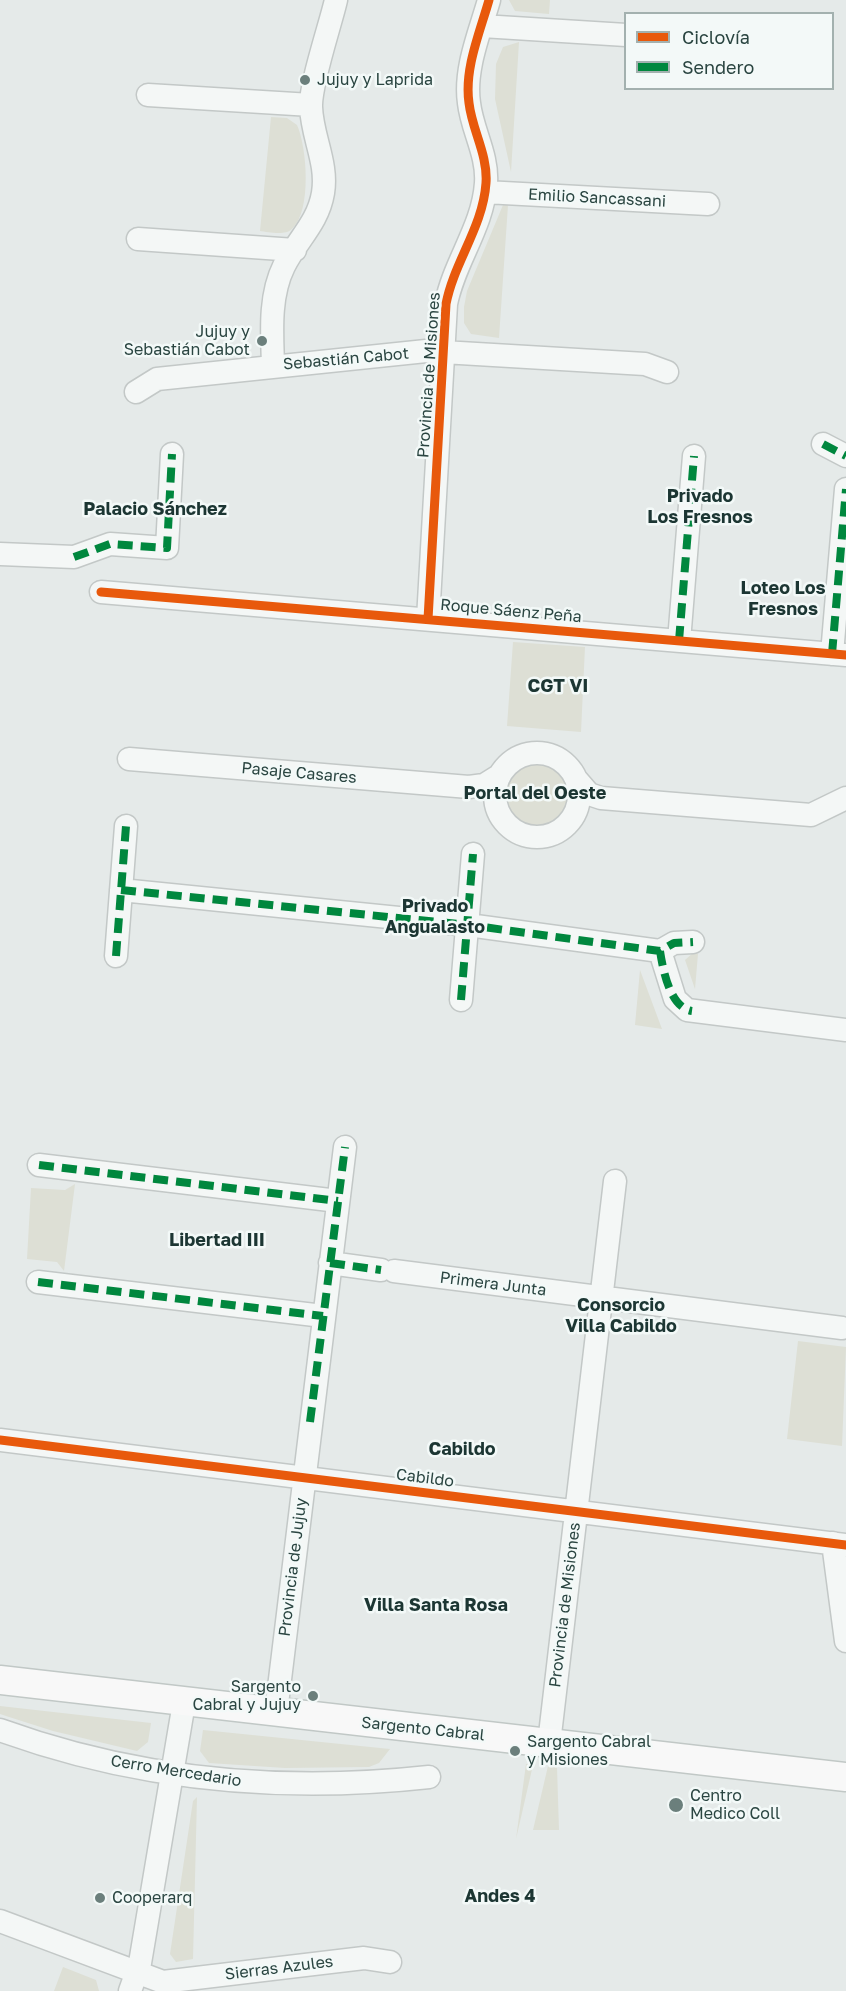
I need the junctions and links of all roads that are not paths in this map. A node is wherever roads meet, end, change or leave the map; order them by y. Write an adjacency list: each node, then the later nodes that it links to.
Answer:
1 (336, 0): 6 (street)
2 (489, 0): 3 (street, Provincia de Misiones)
3 (482, 26): 4 (street); 7 (street, Provincia de Misiones)
4 (624, 35)
5 (148, 95): 6 (street)
6 (311, 105): 10 (street)
7 (485, 192): 8 (street, Emilio Sancassani); 11 (street, Provincia de Misiones)
8 (708, 204)
9 (138, 239): 10 (street)
10 (295, 250): 12 (street)
11 (444, 351): 12 (street, Sebastián Cabot); 13 (street, Sebastián Cabot); 22 (street, Provincia de Misiones)
12 (273, 365): 14 (street, Sebastián Cabot)
13 (667, 372)
14 (136, 392)
15 (824, 444): 18 (street)
16 (172, 454): 20 (street)
17 (694, 456): 23 (street)
18 (846, 456)
19 (846, 489): 24 (street)
20 (0, 554)
21 (101, 592): 22 (street, Roque Sáenz Peña)
22 (428, 619): 23 (street, Roque Sáenz Peña)
23 (679, 641): 24 (street, Roque Sáenz Peña)
24 (839, 654)
25 (129, 759): 28 (street, Pasaje Casares)
26 (500, 775): 27 (street, Pasaje Casares); 28 (street, Pasaje Casares); 31 (street)
27 (576, 779): 29 (street, Pasaje Casares); 32 (street)
28 (469, 787): 31 (street)
29 (601, 798): 30 (street); 32 (street)
30 (846, 798)
31 (500, 815): 32 (street)
32 (574, 815)
33 (126, 826): 35 (street)
34 (473, 854): 36 (street)
35 (121, 890): 36 (street); 39 (street)
36 (468, 925): 38 (street); 40 (street)
37 (693, 942): 38 (street)
38 (660, 951): 41 (street)
39 (116, 956)
40 (461, 1000)
41 (846, 1030)
42 (345, 1148): 45 (street, Provincia de Jujuy)
43 (39, 1165): 45 (street)
44 (615, 1181): 48 (street, Provincia de Misiones)
45 (338, 1202): 46 (street, Provincia de Jujuy)
46 (330, 1263): 48 (street, Primera Junta); 49 (street, Provincia de Jujuy)
47 (38, 1282): 49 (street)
48 (602, 1298): 50 (street, Primera Junta); 53 (street, Provincia de Misiones)
49 (323, 1316): 52 (street, Provincia de Jujuy)
50 (842, 1328)
51 (0, 1440): 52 (street, Cabildo)
52 (304, 1478): 53 (street, Cabildo); 58 (street, Provincia de Jujuy)
53 (576, 1511): 54 (street, Cabildo); 60 (street, Provincia de Misiones)
54 (839, 1544): 55 (street)
55 (846, 1641)
56 (0, 1680): 57 (main road, Sargento Cabral)
57 (184, 1702): 58 (main road, Sargento Cabral); 61 (street)
58 (276, 1712): 60 (main road, Sargento Cabral)
59 (0, 1730): 61 (street, Cerro Mercedario)
60 (549, 1743): 63 (main road, Sargento Cabral)
61 (174, 1774): 62 (street, Cerro Mercedario); 66 (street)
62 (429, 1777)
63 (846, 1777)
64 (0, 1921): 66 (street, Sierras Azules)
65 (390, 1962): 66 (street, Sierras Azules)
66 (133, 1982)

